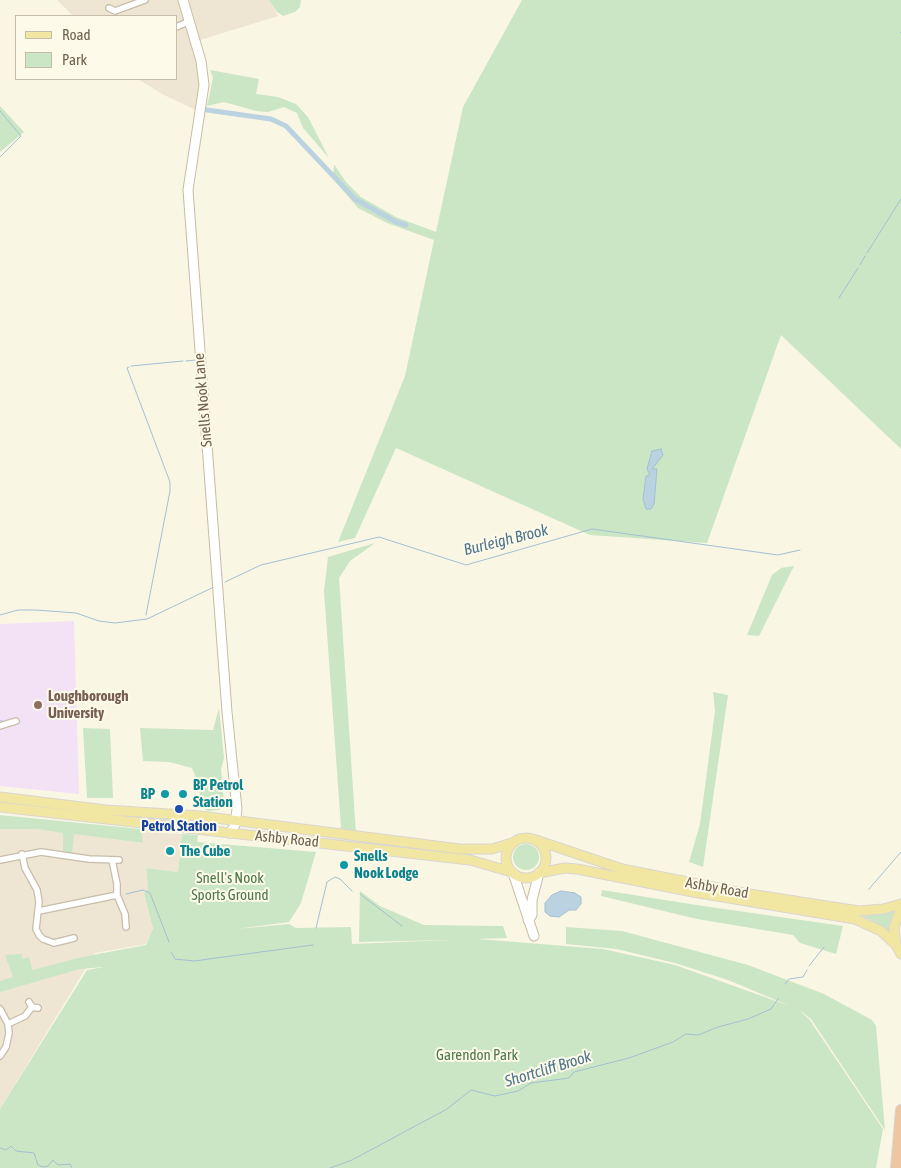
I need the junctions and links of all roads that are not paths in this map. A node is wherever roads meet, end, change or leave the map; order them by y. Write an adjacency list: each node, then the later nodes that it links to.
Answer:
1 (145, 0): 3 (street)
2 (183, 0): 4 (street, Snells Nook Lane)
3 (113, 12)
4 (190, 21): 5 (street); 8 (street, Snells Nook Lane)
5 (178, 26)
6 (16, 721): 7 (street)
7 (0, 726)
8 (233, 781): 11 (street); 12 (street, Snells Nook Lane)
9 (0, 797): 12 (main road, Ashby Road)
10 (0, 807): 12 (main road, Ashby Road)
11 (249, 823): 12 (main road, Ashby Road); 14 (main road, Ashby Road)
12 (233, 825): 17 (main road, Ashby Road)
13 (536, 840): 14 (main road); 18 (main road); 20 (main road, Ashby Road)
14 (512, 844): 17 (main road)
15 (22, 854): 16 (street); 19 (street); 22 (street)
16 (0, 860)
17 (513, 872): 18 (main road); 23 (street)
18 (539, 873): 23 (street); 27 (main road, Ashby Road)
19 (117, 895): 22 (street); 24 (street)
20 (901, 904)
21 (901, 908): 27 (main road)
22 (39, 911): 26 (street)
23 (528, 920): 25 (street)
24 (125, 924)
25 (534, 936)
26 (70, 937)
27 (896, 945): 28 (main road)
28 (901, 954)
29 (33, 1006): 31 (street)
30 (0, 1009): 31 (street)
31 (8, 1024): 32 (street)
32 (0, 1056)
33 (901, 1110): 34 (highway)
34 (896, 1168)

